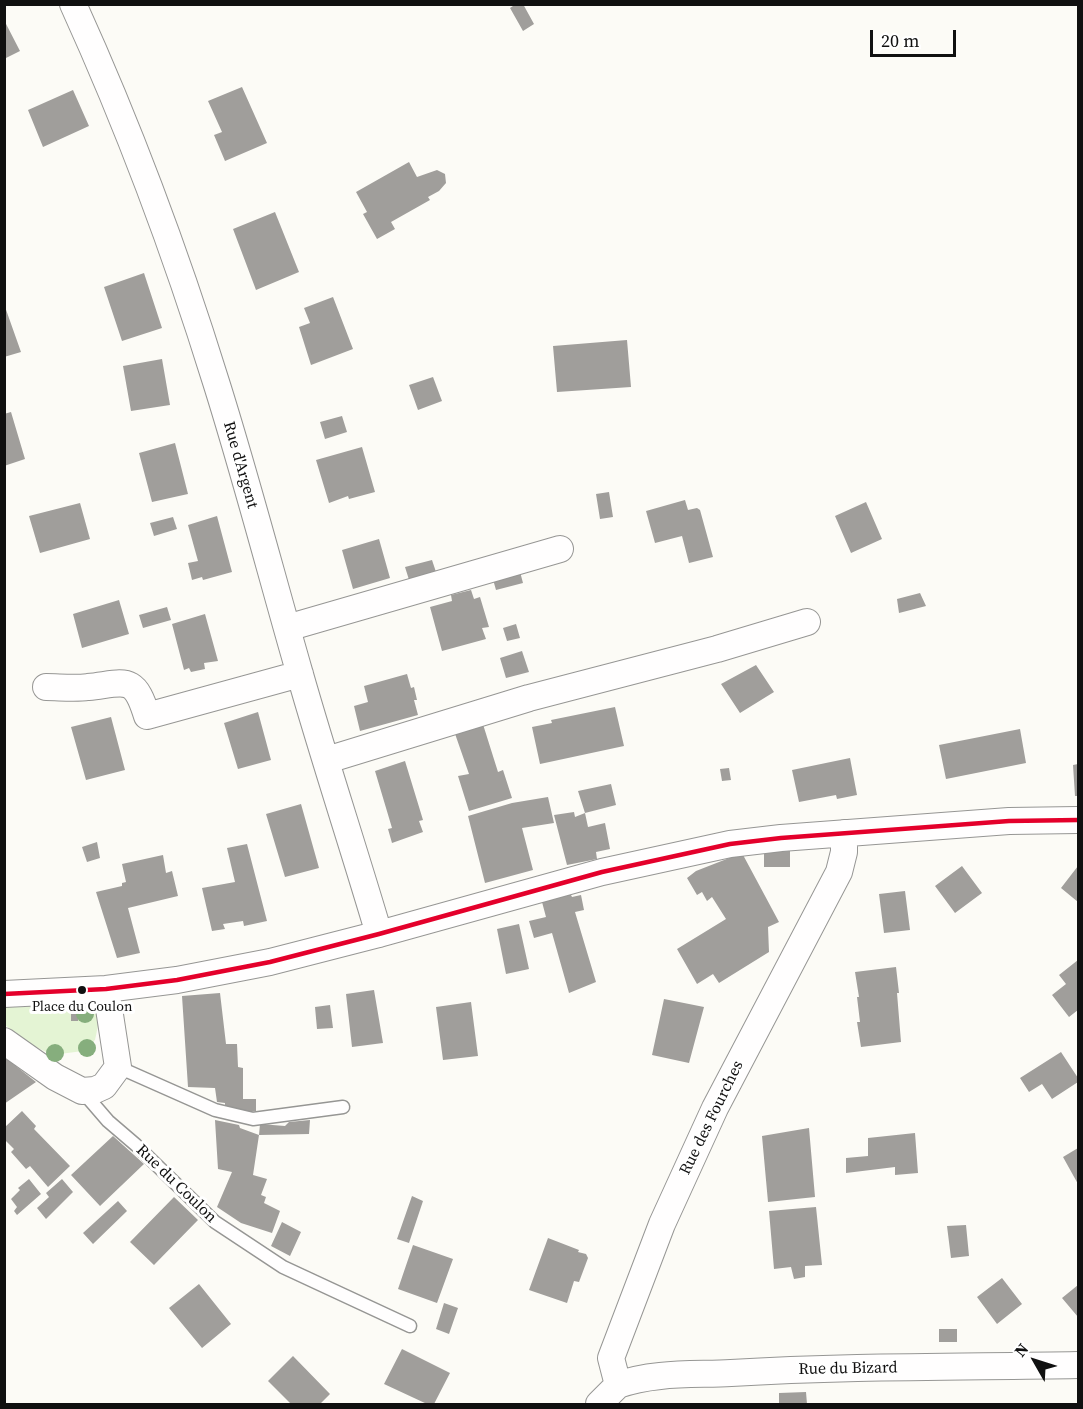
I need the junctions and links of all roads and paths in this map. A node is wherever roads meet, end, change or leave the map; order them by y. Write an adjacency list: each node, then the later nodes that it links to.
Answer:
1 (73, 4): 4 (street, Rue d'Argent)
2 (560, 549): 4 (street)
3 (807, 622): 7 (street)
4 (287, 628): 5 (street, Rue d'Argent)
5 (300, 674): 6 (street); 7 (street, Rue d'Argent)
6 (46, 687)
7 (327, 760): 10 (street, Rue d'Argent)
8 (1078, 820): 9 (street)
9 (844, 833): 10 (street); 19 (street, Rue des Fourches)
10 (379, 934): 11 (street)
11 (106, 989): 12 (street); 14 (street)
12 (4, 994)
13 (4, 1041): 15 (street)
14 (118, 1067): 15 (street); 16 (lane)
15 (82, 1091): 17 (lane, Rue du Coulon)
16 (343, 1107)
17 (410, 1326)
18 (1078, 1365): 19 (street, Rue du Bizard)
19 (618, 1385): 20 (street)
20 (599, 1404)

